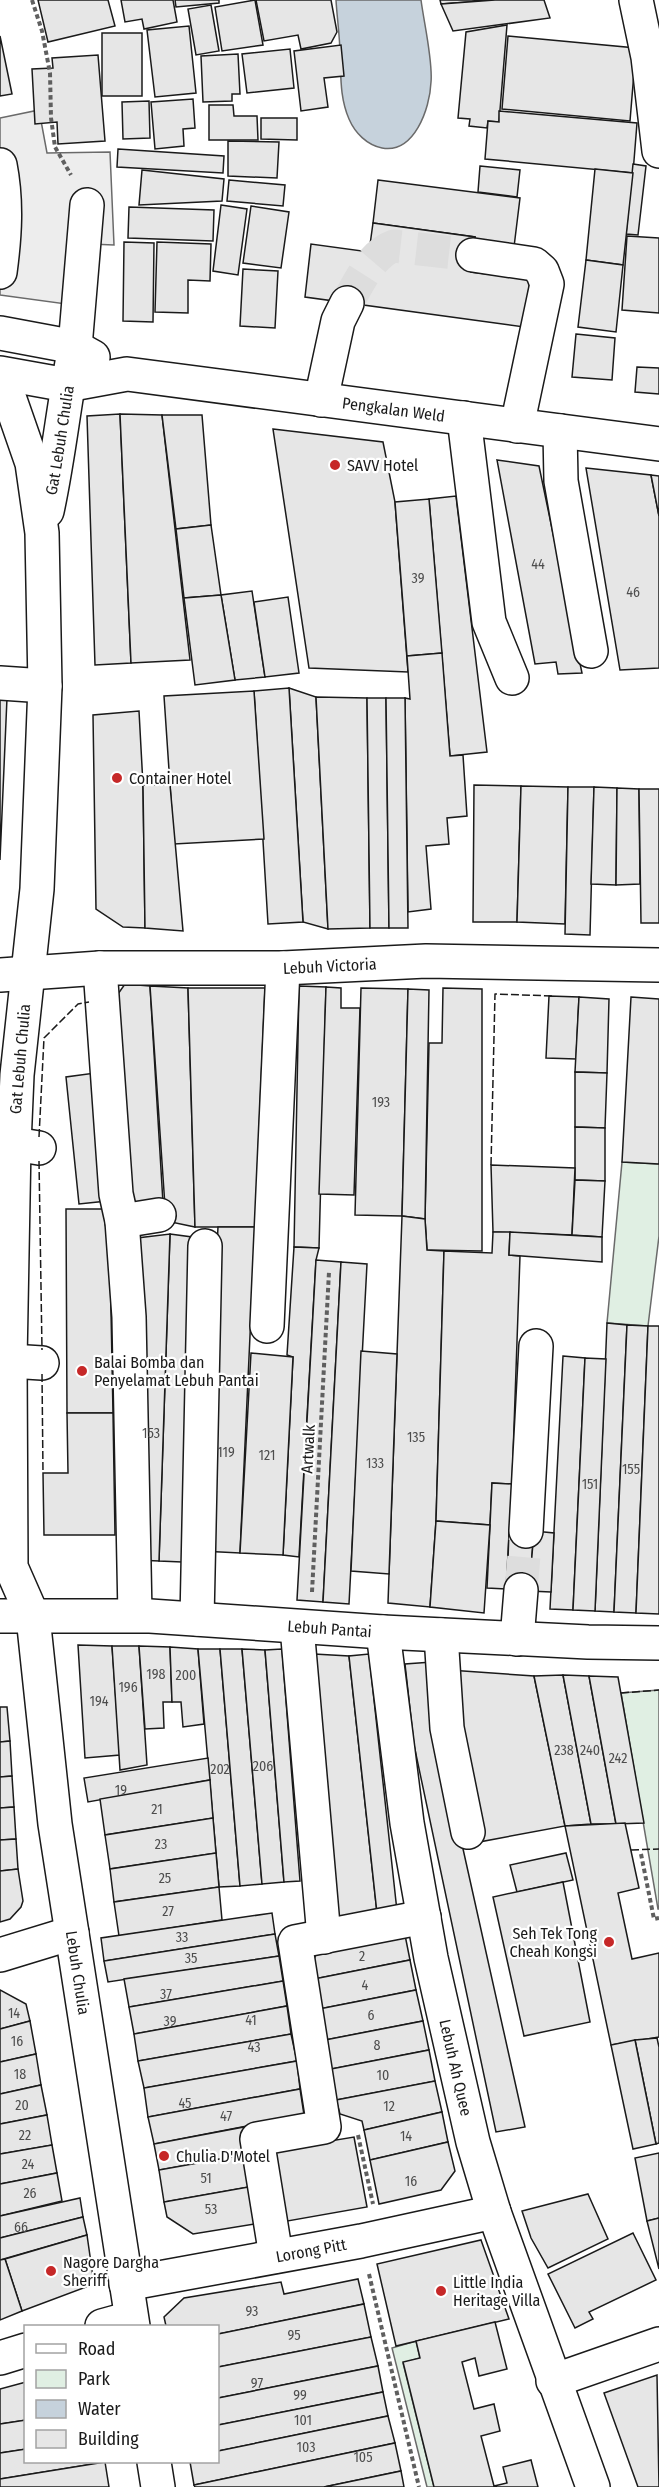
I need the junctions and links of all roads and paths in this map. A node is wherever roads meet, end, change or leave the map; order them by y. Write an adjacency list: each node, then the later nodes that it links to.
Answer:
1 (32, 0): 5 (path)
2 (636, 0): 3 (street)
3 (659, 152)
4 (0, 165): 7 (street)
5 (87, 205): 10 (street, Gat Lebuh Chulia)
6 (473, 255): 17 (street)
7 (0, 272)
8 (347, 303): 15 (street)
9 (0, 333): 10 (street, Pengkalan Weld)
10 (75, 347): 12 (street, Pengkalan Weld); 13 (street, Gat Lebuh Chulia)
11 (0, 374): 13 (street, Pengkalan Weld)
12 (127, 374): 13 (street, Pengkalan Weld); 15 (street, Pengkalan Weld)
13 (67, 385): 20 (street, Gat Lebuh Chulia)
14 (0, 388): 20 (street, Gat Lebuh Chulia)
15 (321, 400): 16 (street, Pengkalan Weld)
16 (464, 418): 17 (street, Pengkalan Weld); 22 (street)
17 (517, 426): 18 (street, Pengkalan Weld)
18 (560, 430): 19 (street, Pengkalan Weld); 21 (street)
19 (659, 444)
20 (42, 533): 24 (street, Gat Lebuh Chulia)
21 (591, 651)
22 (512, 678)
23 (0, 683): 24 (street)
24 (45, 686): 28 (street, Gat Lebuh Chulia)
25 (659, 965): 27 (street, Lebuh Victoria)
26 (100, 968): 27 (street, Lebuh Victoria); 28 (street, Lebuh Victoria); 30 (street)
27 (284, 968): 33 (street)
28 (14, 973): 39 (street, Gat Lebuh Chulia)
29 (159, 1215): 30 (street)
30 (122, 1221): 38 (street)
31 (205, 1246): 40 (street)
32 (330, 1272): 41 (path, Artwalk)
33 (267, 1326)
34 (536, 1346): 35 (street)
35 (526, 1531)
36 (521, 1590): 44 (street)
37 (0, 1616): 39 (street, Lebuh Pantai)
38 (135, 1616): 39 (street, Lebuh Pantai); 40 (street, Lebuh Pantai)
39 (33, 1617): 50 (street, Lebuh Chulia)
40 (197, 1619): 41 (street, Lebuh Pantai)
41 (303, 1627): 42 (street, Lebuh Pantai); 51 (street)
42 (383, 1632): 43 (street, Lebuh Pantai); 48 (street, Lebuh Ah Quee)
43 (441, 1635): 44 (street, Lebuh Pantai); 46 (street)
44 (517, 1639): 45 (street, Lebuh Pantai)
45 (659, 1643)
46 (468, 1832)
47 (641, 1854): 49 (path)
48 (424, 1917): 51 (street); 54 (street, Lebuh Ah Quee)
49 (659, 1918)
50 (72, 1933): 52 (street); 57 (street, Lebuh Chulia)
51 (324, 1937): 53 (street)
52 (0, 1955)
53 (324, 2127): 55 (path); 56 (street)
54 (494, 2212): 55 (street, Lorong Pitt); 62 (street, Lebuh Ah Quee)
55 (370, 2239): 56 (street, Lorong Pitt); 65 (path)
56 (276, 2256): 57 (street, Lorong Pitt)
57 (126, 2284): 58 (street, Lebuh Chulia)
58 (122, 2324)
59 (657, 2350): 62 (street)
60 (24, 2351): 61 (street)
61 (0, 2358)
62 (553, 2381): 66 (street, Lebuh Ah Quee)
63 (154, 2463): 64 (street)
64 (158, 2487)
65 (419, 2487)
66 (593, 2487)

